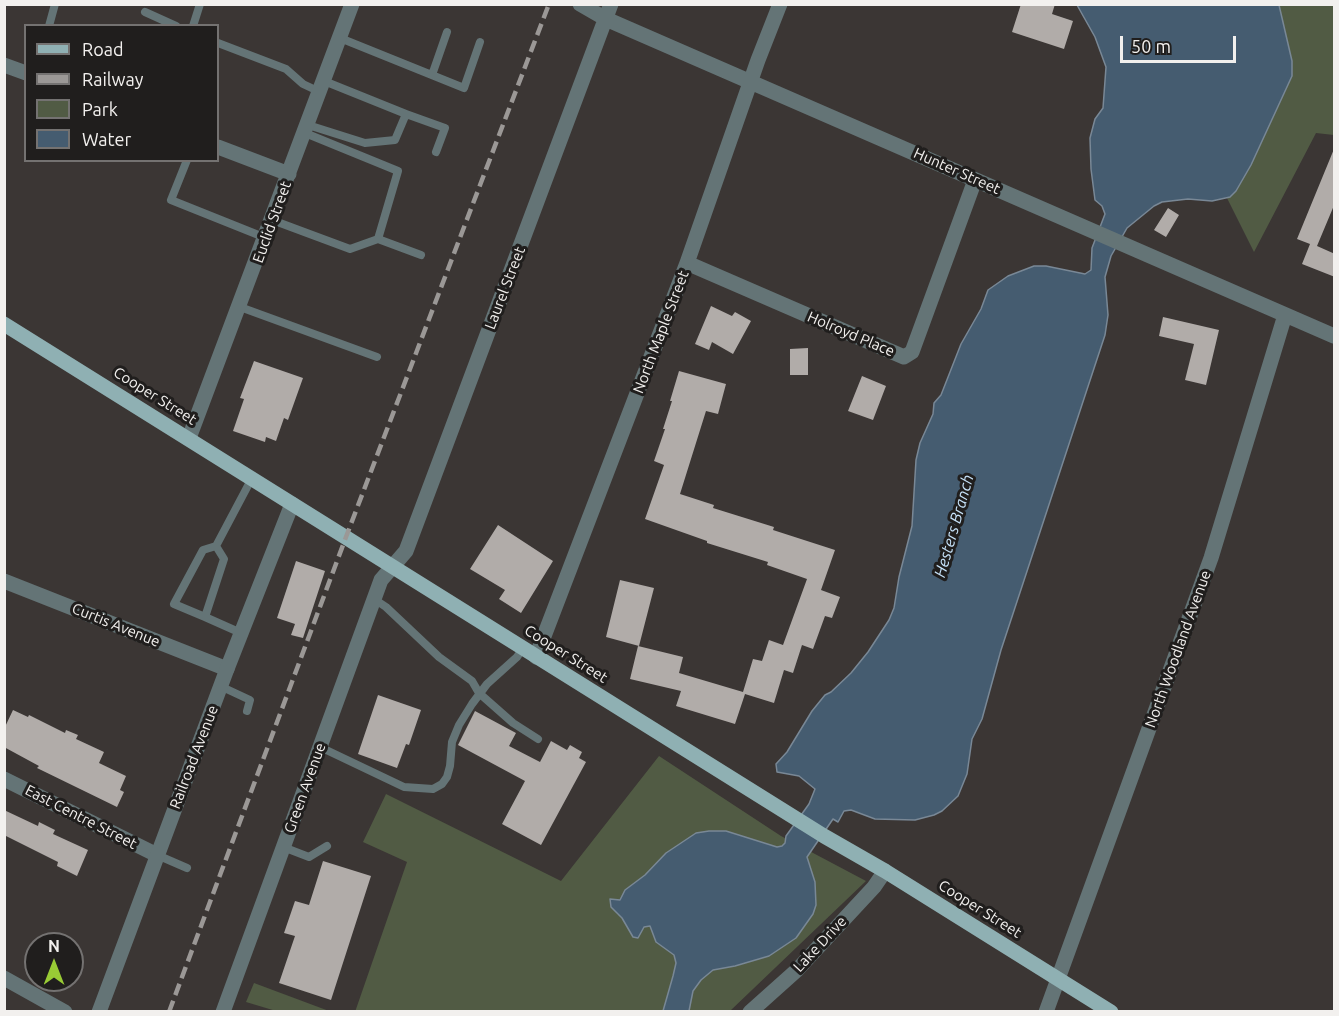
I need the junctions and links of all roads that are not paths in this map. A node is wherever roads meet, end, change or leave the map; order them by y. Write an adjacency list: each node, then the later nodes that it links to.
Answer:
1 (55, 4): 7 (lane)
2 (201, 4): 9 (lane)
3 (352, 4): 11 (street, Euclid Street)
4 (780, 4): 17 (street, North Maple Street)
5 (598, 10): 17 (street, Hunter Street); 40 (street, Laurel Street)
6 (145, 12): 8 (lane)
7 (49, 24)
8 (172, 24)
9 (194, 24)
10 (447, 32): 16 (lane)
11 (340, 38): 16 (lane); 18 (street, Euclid Street)
12 (480, 42): 16 (lane)
13 (219, 43): 18 (lane)
14 (4, 64): 15 (street)
15 (24, 72)
16 (432, 75)
17 (752, 81): 25 (street, Hunter Street); 30 (street, North Maple Street)
18 (322, 87): 19 (lane); 20 (street, Euclid Street)
19 (405, 114): 20 (lane); 22 (lane)
20 (306, 129): 24 (street, Euclid Street); 28 (lane)
21 (219, 147): 24 (street)
22 (436, 152)
23 (186, 162): 27 (lane)
24 (289, 174): 26 (street, Euclid Street)
25 (975, 180): 30 (street, Holroyd Place); 32 (street, Hunter Street)
26 (272, 220): 27 (street, Euclid Street); 28 (lane)
27 (266, 238): 31 (street, Euclid Street)
28 (378, 239): 29 (lane)
29 (421, 255)
30 (687, 263): 45 (street, North Maple Street)
31 (240, 308): 35 (lane); 36 (street, Euclid Street)
32 (1285, 315): 34 (street, Hunter Street); 59 (street, North Woodland Avenue)
33 (4, 324): 36 (main road, Cooper Street)
34 (1335, 336)
35 (377, 357)
36 (189, 438): 37 (main road, Cooper Street)
37 (252, 478): 38 (main road, Cooper Street); 39 (lane)
38 (292, 504): 40 (main road, Cooper Street); 44 (street, Railroad Avenue)
39 (216, 546): 43 (lane); 43 (lane)
40 (392, 567): 42 (street, Green Avenue); 45 (main road, Cooper Street)
41 (4, 581): 46 (street, Curtis Avenue)
42 (374, 599): 48 (lane); 51 (street, Green Avenue)
43 (205, 616): 44 (lane)
44 (241, 633): 46 (street, Railroad Avenue)
45 (530, 652): 48 (lane); 57 (main road, Cooper Street)
46 (227, 669): 47 (street, Railroad Avenue)
47 (220, 686): 49 (lane); 55 (street, Railroad Avenue)
48 (480, 693): 50 (lane); 51 (lane)
49 (247, 711)
50 (538, 739)
51 (320, 747): 54 (street, Green Avenue)
52 (4, 779): 55 (street, East Centre Street)
53 (327, 846): 54 (lane)
54 (283, 847): 60 (street, Green Avenue)
55 (157, 855): 56 (lane); 62 (street, Railroad Avenue)
56 (187, 867)
57 (885, 871): 59 (main road, Cooper Street); 63 (street, Lake Drive)
58 (4, 978): 61 (street)
59 (1058, 979): 64 (street, North Woodland Avenue); 65 (main road, Cooper Street)
60 (227, 1010)
61 (64, 1011)
62 (99, 1011)
63 (750, 1011)
64 (1046, 1011)
65 (1111, 1011)

